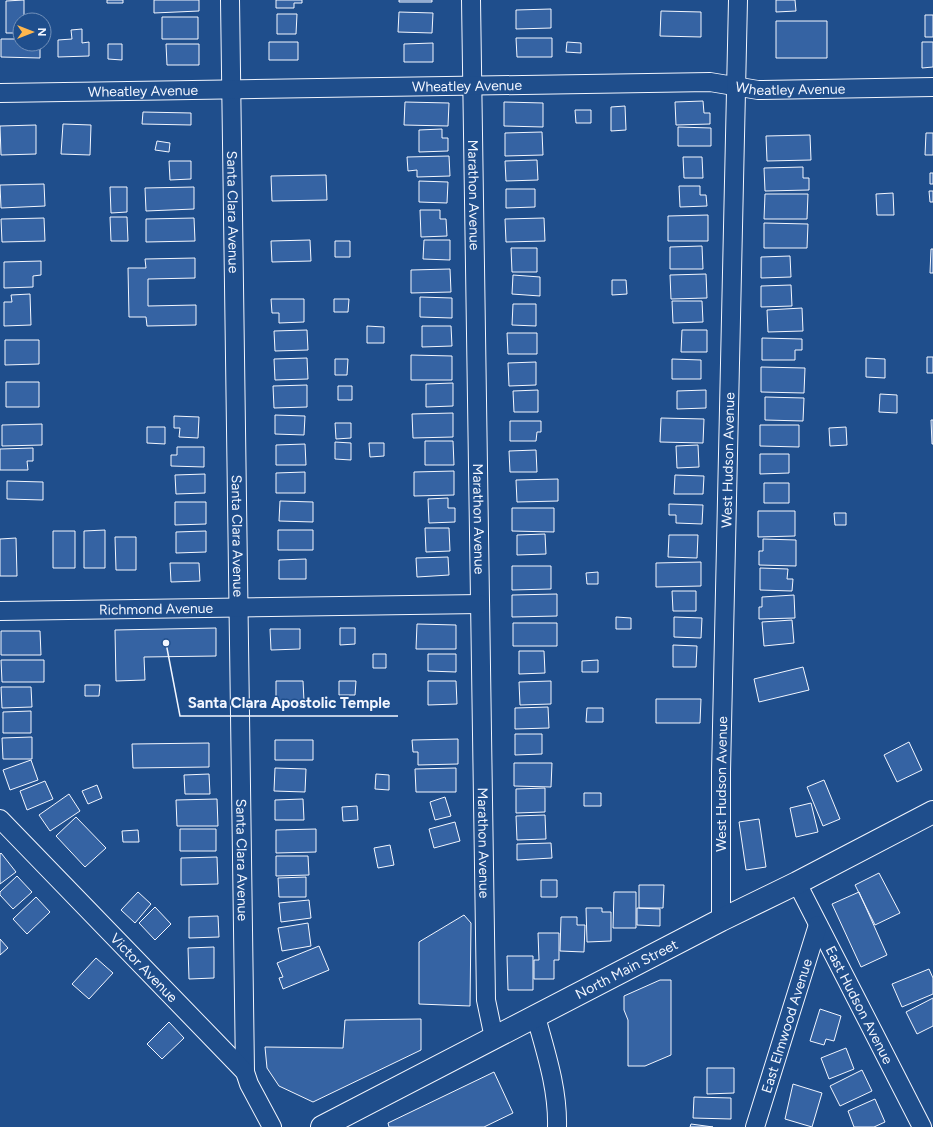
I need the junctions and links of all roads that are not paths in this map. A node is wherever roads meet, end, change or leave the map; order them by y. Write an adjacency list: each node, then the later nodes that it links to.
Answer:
1 (230, 0): 7 (street, Santa Clara Avenue)
2 (471, 0): 5 (street, Marathon Avenue)
3 (738, 0): 4 (street, West Hudson Avenue)
4 (736, 85): 5 (street, Wheatley Avenue); 6 (street, Wheatley Avenue); 15 (street, West Hudson Avenue)
5 (473, 86): 7 (street, Wheatley Avenue); 9 (street, Marathon Avenue)
6 (933, 87)
7 (232, 89): 8 (street, Wheatley Avenue); 10 (street, Santa Clara Avenue)
8 (0, 93)
9 (480, 604): 10 (street, Richmond Avenue); 18 (street, Marathon Avenue)
10 (240, 608): 11 (street, Richmond Avenue); 19 (street, Santa Clara Avenue)
11 (0, 611)
12 (933, 812): 14 (main road, North Main Street)
13 (0, 819): 19 (street, Victor Avenue)
14 (797, 883): 15 (main road, North Main Street); 16 (street, East Hudson Avenue)
15 (721, 920): 17 (main road, North Main Street)
16 (818, 925): 23 (street, East Elmwood Avenue); 24 (street, East Hudson Avenue)
17 (536, 1016): 18 (main road, North Main Street); 22 (street)
18 (494, 1038): 21 (main road, North Main Street)
19 (245, 1072): 20 (street, Victor Avenue)
20 (272, 1127)
21 (322, 1127)
22 (557, 1127)
23 (755, 1127)
24 (922, 1127)

